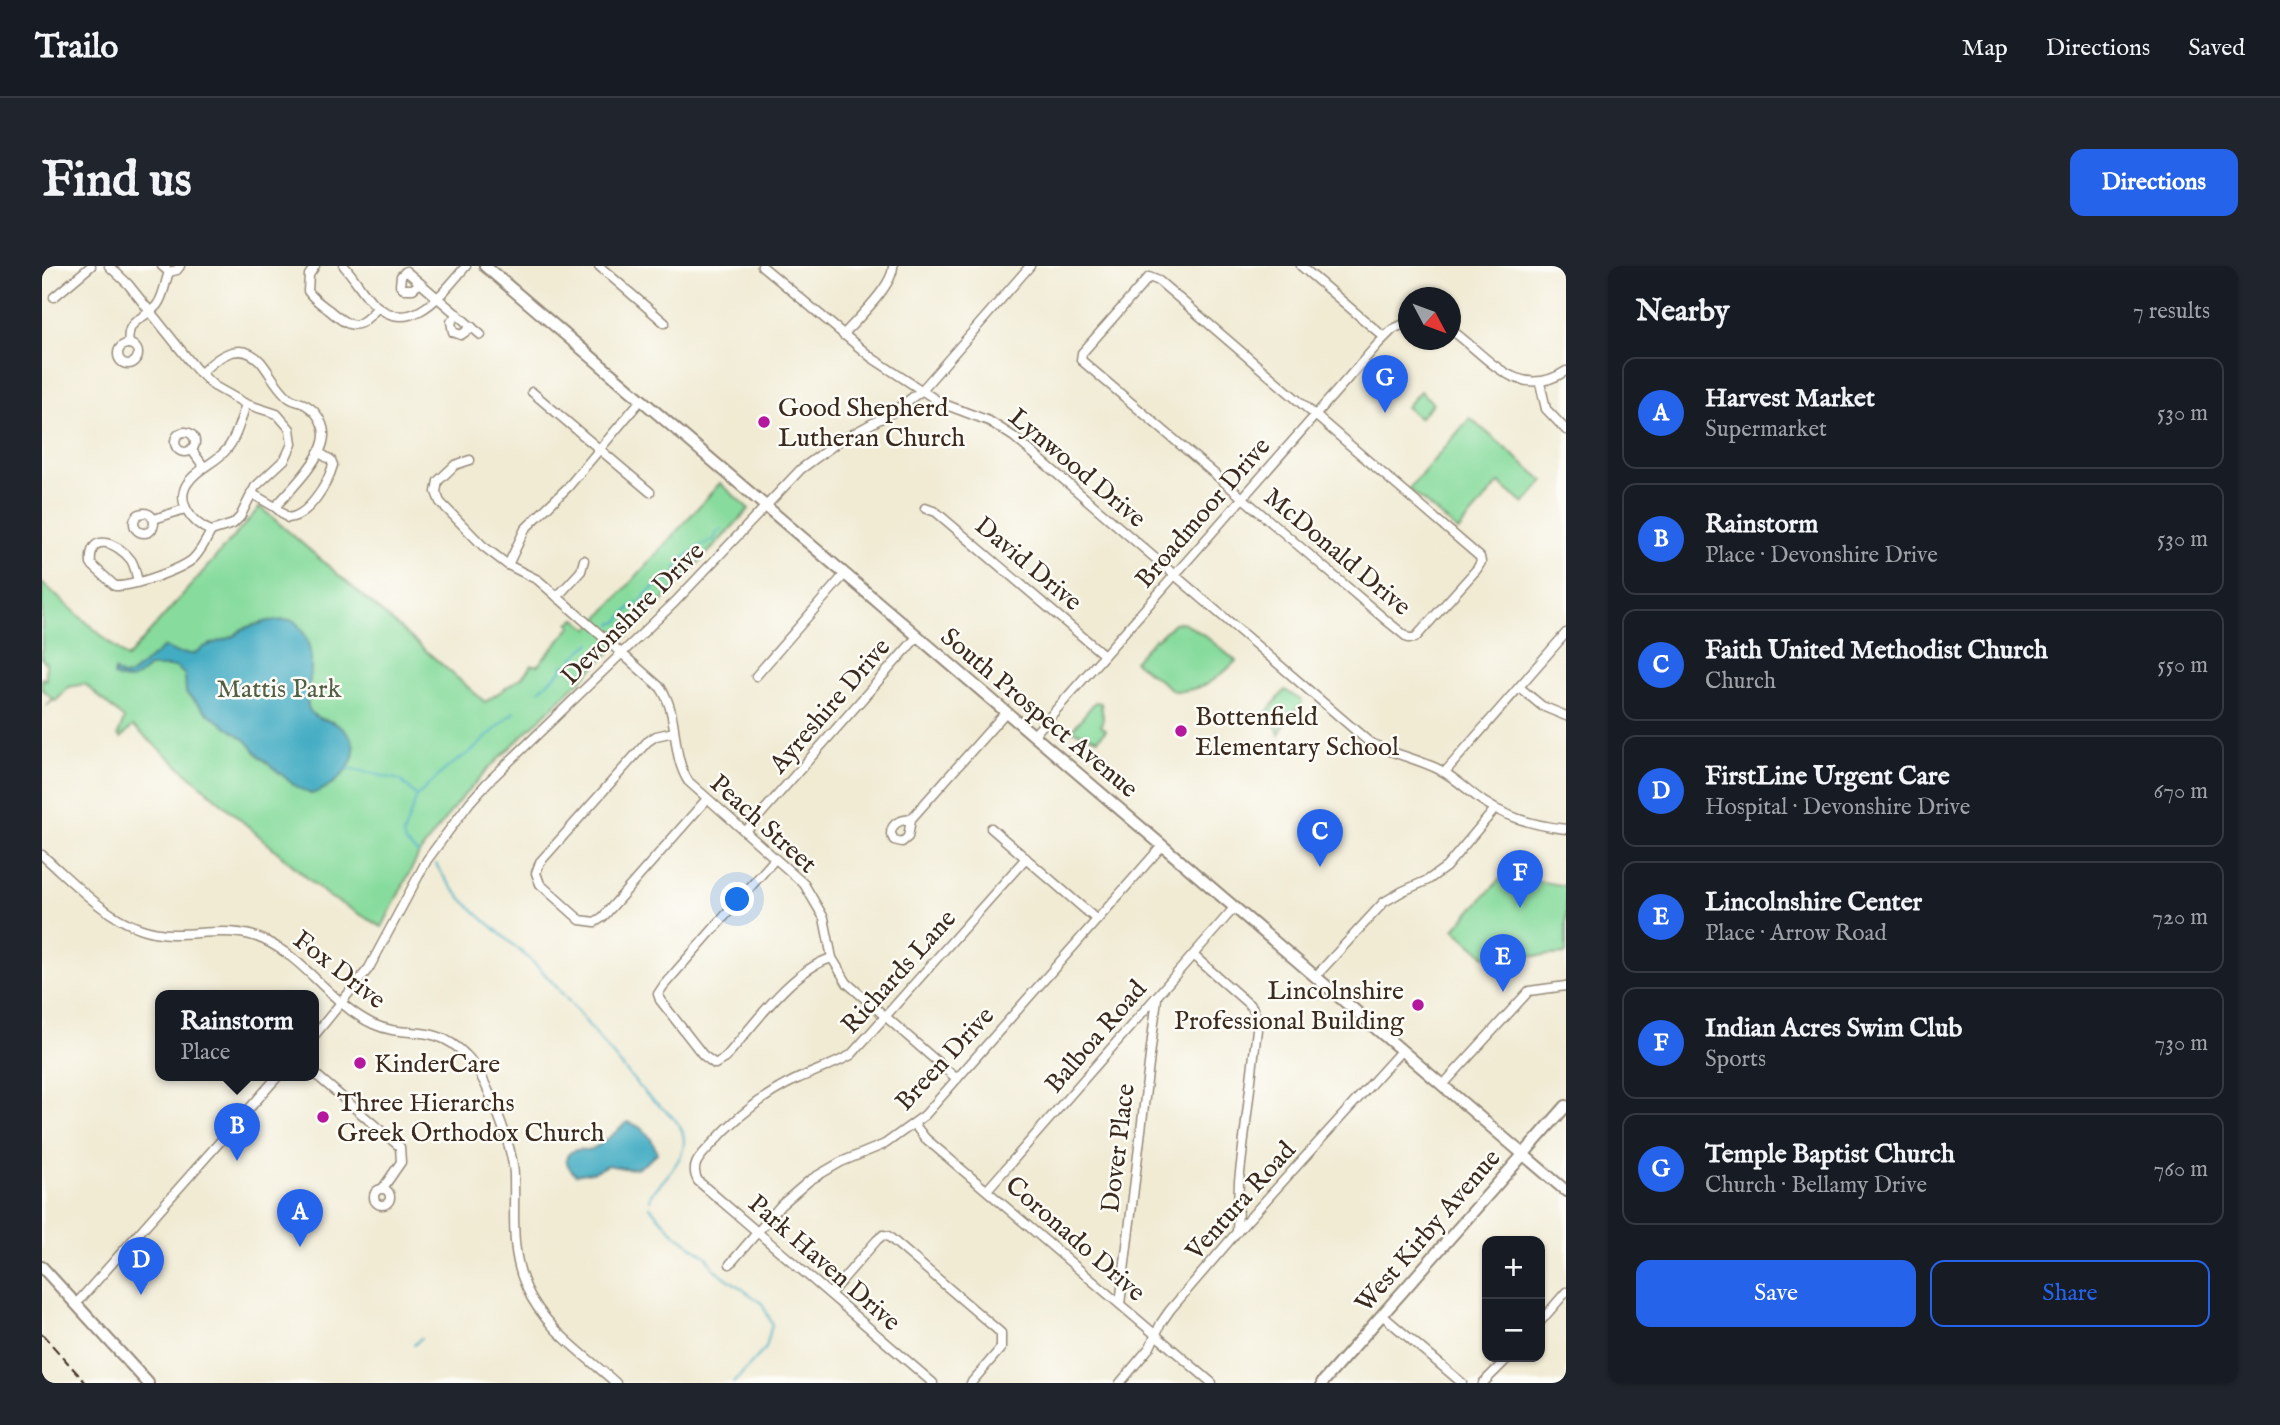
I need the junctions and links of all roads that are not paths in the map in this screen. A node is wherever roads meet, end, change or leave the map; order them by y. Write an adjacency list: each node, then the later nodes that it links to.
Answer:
1 (91, 266): 15 (street)
2 (110, 266): 18 (street)
3 (180, 266): 13 (street)
4 (344, 266): 17 (street)
5 (466, 266): 16 (street)
6 (485, 266): 34 (main road, South Prospect Avenue)
7 (599, 266): 20 (street)
8 (762, 266): 24 (street, Lynwood Drive)
9 (892, 266): 24 (street)
10 (1030, 266): 31 (street, Devonshire Drive)
11 (1301, 266): 25 (street)
12 (311, 267): 17 (street)
13 (165, 269): 18 (street)
14 (421, 283): 16 (street)
15 (54, 297)
16 (438, 298): 17 (street); 19 (street)
17 (378, 307)
18 (150, 311): 27 (street); 29 (street)
19 (457, 314): 21 (street); 21 (street)
20 (666, 323)
21 (472, 327): 23 (street)
22 (1398, 328): 25 (street, Broadmoor Drive)
23 (481, 335)
24 (843, 335): 31 (street, Lynwood Drive)
25 (1384, 337): 37 (street, Broadmoor Drive)
26 (1461, 337): 30 (street)
27 (129, 344)
28 (1566, 371): 30 (street)
29 (201, 373): 33 (street); 35 (street)
30 (1540, 383): 38 (street)
31 (921, 391): 47 (street, Devonshire Drive); 56 (street, Lynwood Drive)
32 (533, 392): 40 (street)
33 (290, 400): 36 (street); 41 (street)
34 (641, 400): 40 (street); 47 (main road, South Prospect Avenue)
35 (246, 404): 36 (street); 43 (street)
36 (277, 414): 45 (street)
37 (1316, 415): 46 (street, Broadmoor Drive); 46 (street, McDonald Drive); 46 (street, McDonald Drive)
38 (1566, 430)
39 (191, 449): 43 (street)
40 (600, 450): 44 (street); 54 (street)
41 (318, 452): 48 (street); 48 (street)
42 (470, 460): 54 (street, Peach Street)
43 (204, 467): 50 (street)
44 (650, 492)
45 (251, 494): 48 (street); 52 (street)
46 (1243, 498): 56 (street, Broadmoor Drive)
47 (765, 506): 55 (main road, South Prospect Avenue); 61 (street, Devonshire Drive)
48 (275, 507)
49 (925, 508): 62 (street, David Drive)
50 (185, 509): 51 (street); 52 (street)
51 (154, 519)
52 (211, 531): 57 (street)
53 (584, 560): 58 (street)
54 (508, 565): 58 (street, Peach Street)
55 (844, 575): 60 (main road, South Prospect Avenue); 63 (street)
56 (1174, 575): 62 (street, Broadmoor Drive); 69 (street, Lynwood Drive)
57 (138, 581): 57 (street)
58 (557, 597): 61 (street, Peach Street)
59 (1566, 634): 64 (street)
60 (917, 637): 65 (main road, South Prospect Avenue); 75 (street, Ayreshire Drive)
61 (623, 653): 67 (street, Peach Street); 87 (street, Devonshire Drive)
62 (1104, 655): 68 (street, Broadmoor Drive)
63 (756, 676)
64 (1519, 687): 66 (street); 69 (street)
65 (1005, 713): 68 (main road, South Prospect Avenue); 72 (street)
66 (1566, 716)
67 (674, 732): 70 (street, Peach Street); 70 (street)
68 (1033, 736): 76 (main road, South Prospect Avenue)
69 (1444, 772): 71 (street, Lynwood Drive)
70 (706, 800): 75 (street, Peach Street)
71 (1495, 809): 74 (street, Lynwood Drive); 84 (street)
72 (912, 819)
73 (991, 828): 78 (street)
74 (1566, 829)
75 (745, 832): 79 (street, Peach Street)
76 (1162, 846): 80 (main road, South Prospect Avenue); 81 (street, Breen Drive)
77 (42, 855): 87 (street, Fox Drive)
78 (1026, 858): 81 (street); 88 (street, Richards Lane)
79 (775, 859): 83 (street, Peach Street); 83 (street)
80 (1234, 908): 82 (street, Balboa Road); 84 (main road, South Prospect Avenue)
81 (1097, 920): 92 (street, Breen Drive)
82 (1194, 956): 86 (street, Balboa Road); 102 (street)
83 (832, 958): 88 (street, Peach Street)
84 (1315, 977): 90 (main road, South Prospect Avenue)
85 (1566, 986): 94 (street)
86 (1157, 997): 100 (street, Balboa Road); 109 (street, Dover Place)
87 (343, 1003): 89 (street, Devonshire Drive); 115 (street, Fox Drive)
88 (887, 1017): 92 (street, Peach Street); 98 (street, Richards Lane)
89 (319, 1030)
90 (1401, 1051): 94 (main road, South Prospect Avenue); 102 (street, Ventura Road)
91 (319, 1077): 99 (street)
92 (957, 1079): 96 (street, Breen Drive)
93 (274, 1081): 108 (street)
94 (1442, 1086): 97 (main road, South Prospect Avenue)
95 (1566, 1106): 97 (main road, West Kirby Avenue)
96 (914, 1124): 100 (street, Coronado Drive); 103 (street, Breen Drive)
97 (1524, 1154): 101 (main road, South Prospect Avenue); 110 (main road, West Kirby Avenue)
98 (694, 1171): 103 (street, Park Haven Drive)
99 (383, 1188)
100 (987, 1191): 109 (street, Coronado Drive)
101 (1566, 1191)
102 (1237, 1232): 112 (street, Ventura Road)
103 (757, 1233): 104 (street, Breen Drive); 107 (street, Park Haven Drive)
104 (730, 1264)
105 (42, 1267): 108 (main road)
106 (1566, 1292): 111 (street)
107 (830, 1294): 116 (street, Park Haven Drive); 117 (street)
108 (76, 1304): 114 (main road)
109 (1120, 1304): 112 (street, Coronado Drive)
110 (1382, 1315): 120 (main road, West Kirby Avenue); 121 (street)
111 (1545, 1316)
112 (1156, 1334): 118 (street, Ventura Road); 119 (street, Coronado Drive)
113 (1504, 1362): 122 (street)
114 (148, 1383)
115 (616, 1383)
116 (933, 1383)
117 (971, 1383)
118 (1120, 1383)
119 (1212, 1383)
120 (1322, 1383)
121 (1462, 1383)
122 (1483, 1383)

